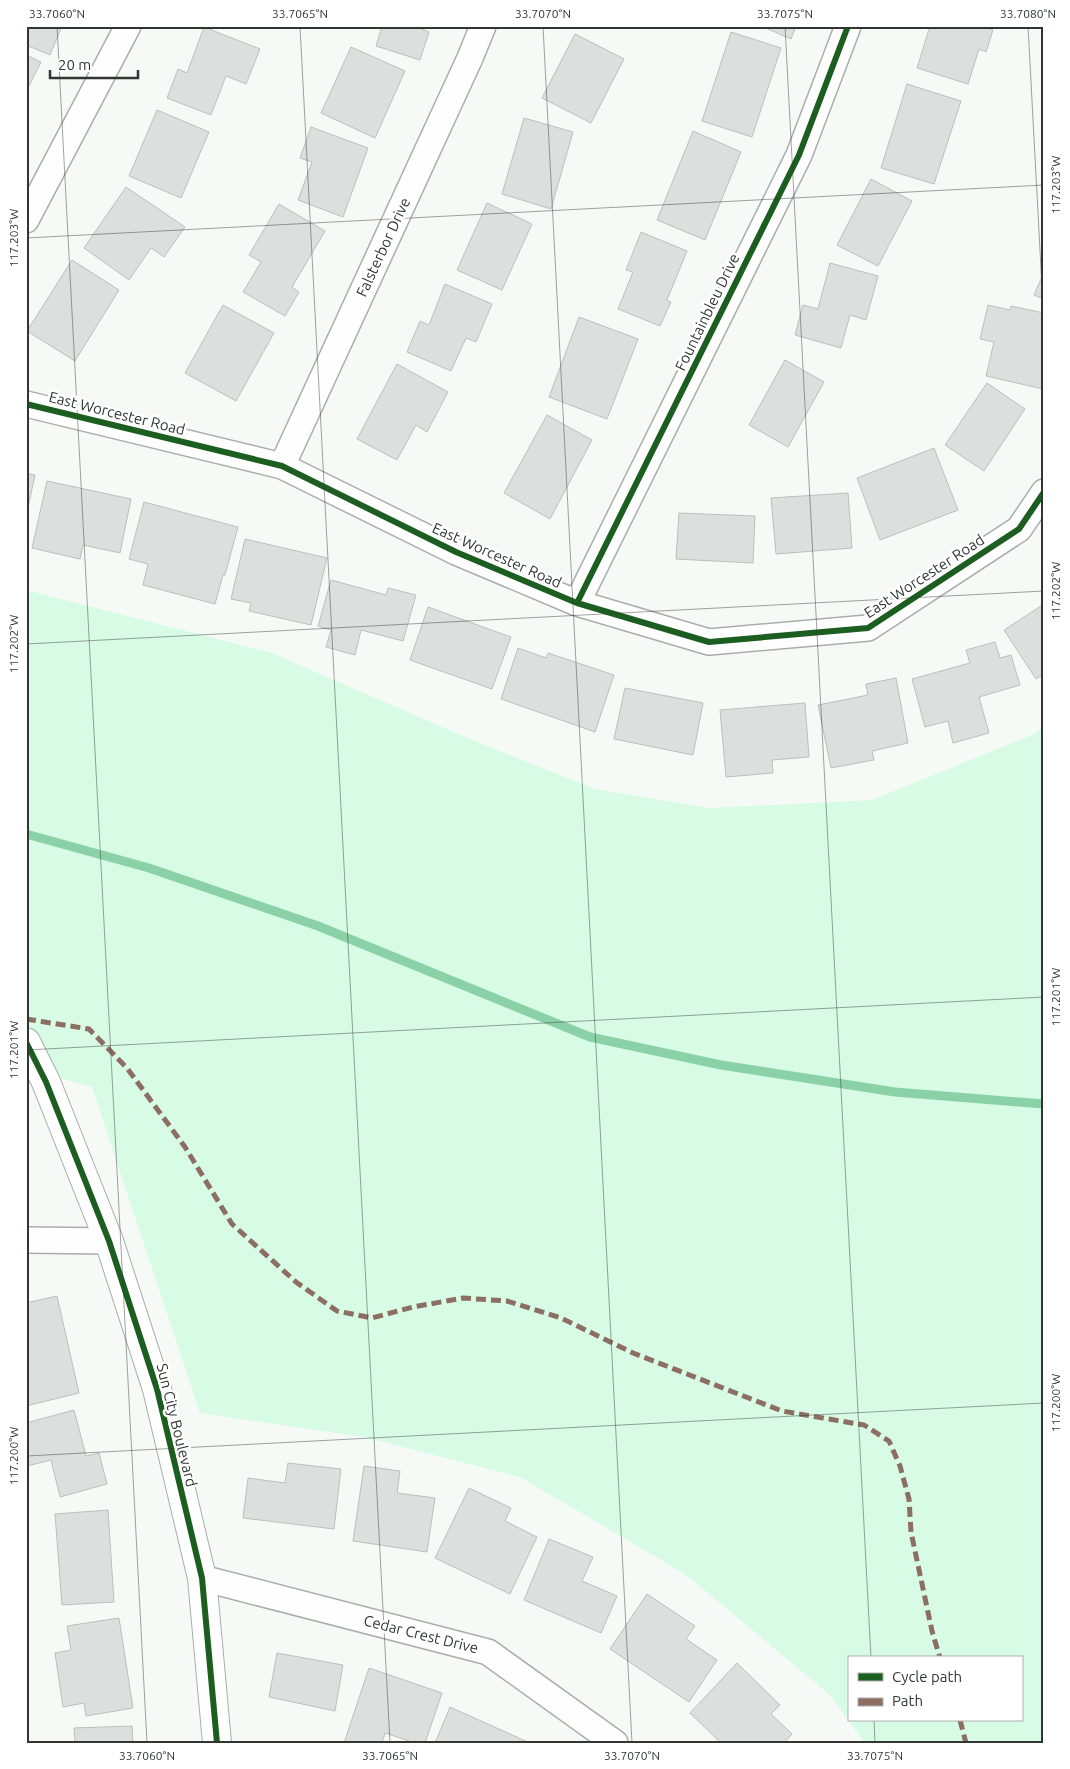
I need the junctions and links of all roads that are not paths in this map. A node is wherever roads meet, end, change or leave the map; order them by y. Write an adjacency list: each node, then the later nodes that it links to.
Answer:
1 (128, 26): 4 (street)
2 (483, 26): 6 (street, Falsterbor Drive)
3 (848, 26): 8 (street, Fountainbleu Drive)
4 (26, 220)
5 (26, 404): 6 (street, East Worcester Road)
6 (282, 466): 8 (street, East Worcester Road)
7 (1044, 492): 8 (street, East Worcester Road)
8 (577, 603)
9 (26, 1042): 11 (street, Sun City Boulevard)
10 (26, 1240): 11 (street)
11 (109, 1241): 12 (street, Sun City Boulevard)
12 (202, 1578): 13 (street, Sun City Boulevard); 14 (street, Cedar Crest Drive)
13 (216, 1743)
14 (615, 1743)

